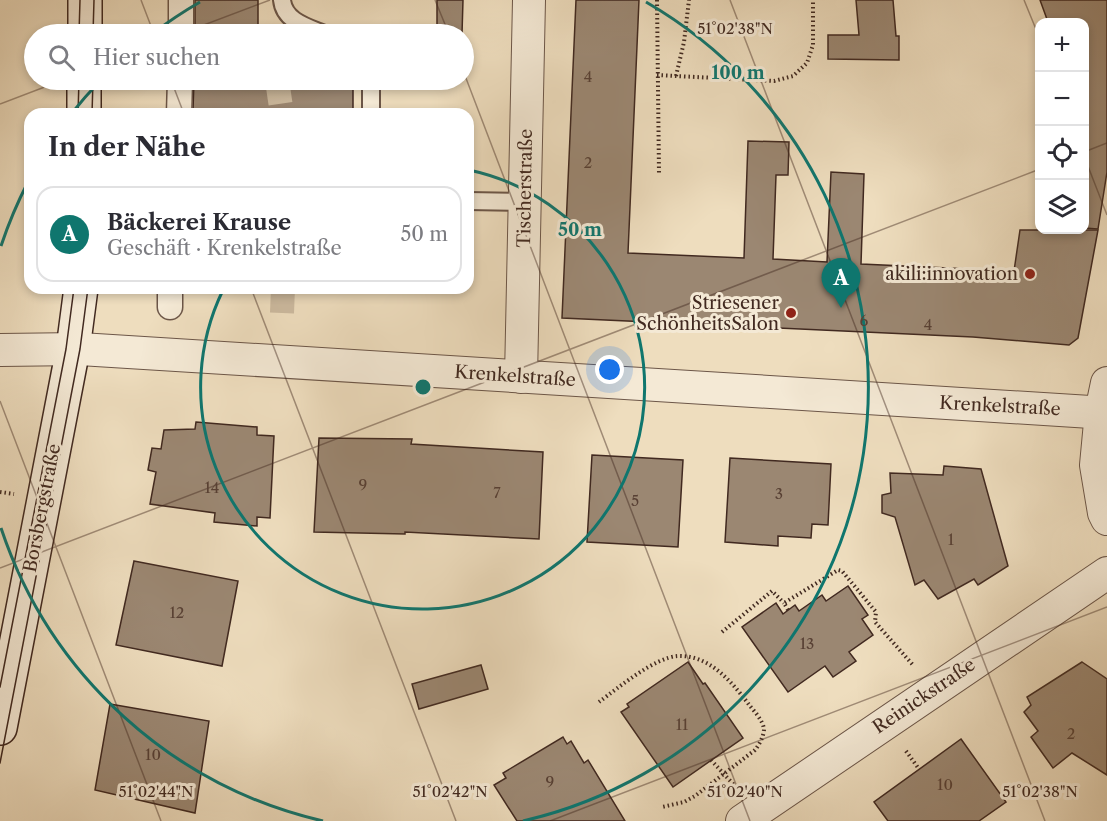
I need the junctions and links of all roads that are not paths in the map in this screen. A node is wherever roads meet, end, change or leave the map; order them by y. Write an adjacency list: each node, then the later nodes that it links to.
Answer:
1 (85, 0): 5 (main road)
2 (181, 0): 6 (street)
3 (282, 0): 7 (lane)
4 (529, 0): 15 (street, Tischerstraße)
5 (85, 24)
6 (181, 24)
7 (301, 24)
8 (84, 90): 11 (main road)
9 (180, 90): 12 (street)
10 (371, 90): 13 (lane)
11 (84, 108)
12 (179, 108)
13 (371, 108)
14 (474, 201): 15 (lane)
15 (525, 202): 19 (street, Tischerstraße)
16 (80, 294): 17 (main road, Borsbergstraße)
17 (73, 349): 18 (street, Krenkelstraße); 19 (street, Krenkelstraße); 23 (main road, Borsbergstraße)
18 (0, 350)
19 (521, 376): 20 (street, Krenkelstraße)
20 (1105, 403): 21 (street)
21 (1107, 519)
22 (1107, 573): 24 (street, Reinickstraße)
23 (0, 728)
24 (742, 821)

